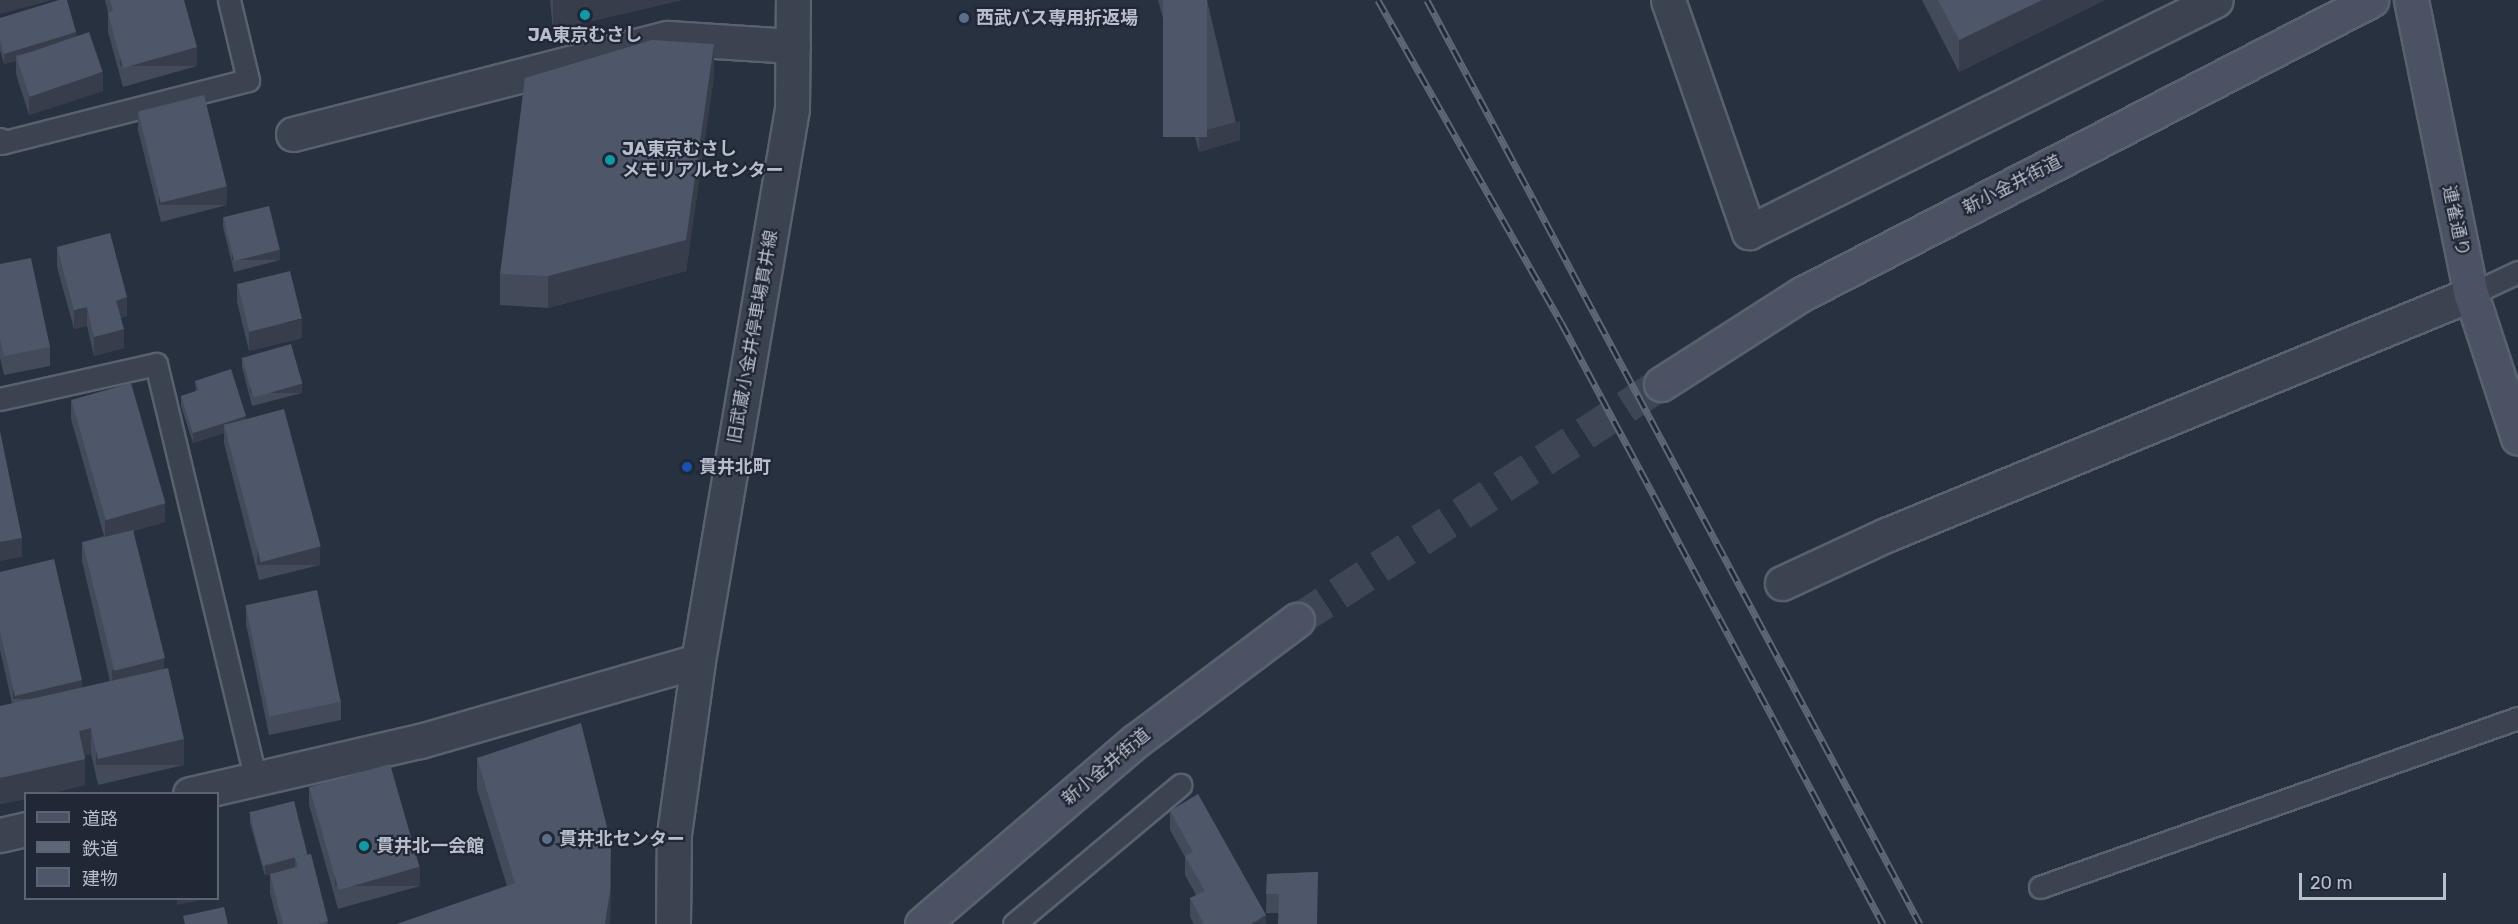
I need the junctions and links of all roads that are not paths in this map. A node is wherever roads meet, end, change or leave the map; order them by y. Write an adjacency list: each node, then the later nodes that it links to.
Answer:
1 (229, 0): 9 (lane)
2 (793, 0): 7 (street, 旧武蔵小金井停車場貫井線)
3 (1668, 0): 4 (street)
4 (2216, 0)
5 (2371, 0): 12 (main road, 新小金井街道)
6 (2411, 0): 11 (main road, 連雀通り)
7 (793, 46): 8 (street); 17 (street, 旧武蔵小金井停車場貫井線)
8 (293, 134)
9 (0, 139)
10 (2518, 272): 11 (lane)
11 (2471, 294): 14 (main road, 連雀通り); 15 (street)
12 (1661, 384)
13 (0, 399): 19 (lane)
14 (2518, 438)
15 (1782, 584)
16 (1298, 620): 26 (main road, 新小金井街道)
17 (698, 661): 19 (street); 25 (street, 旧武蔵小金井停車場貫井線)
18 (2518, 718): 24 (lane)
19 (256, 779): 21 (street)
20 (1180, 785): 27 (lane)
21 (199, 792)
22 (24, 829): 23 (street)
23 (0, 834)
24 (2040, 887)
25 (673, 924)
26 (922, 924)
27 (1014, 924)

